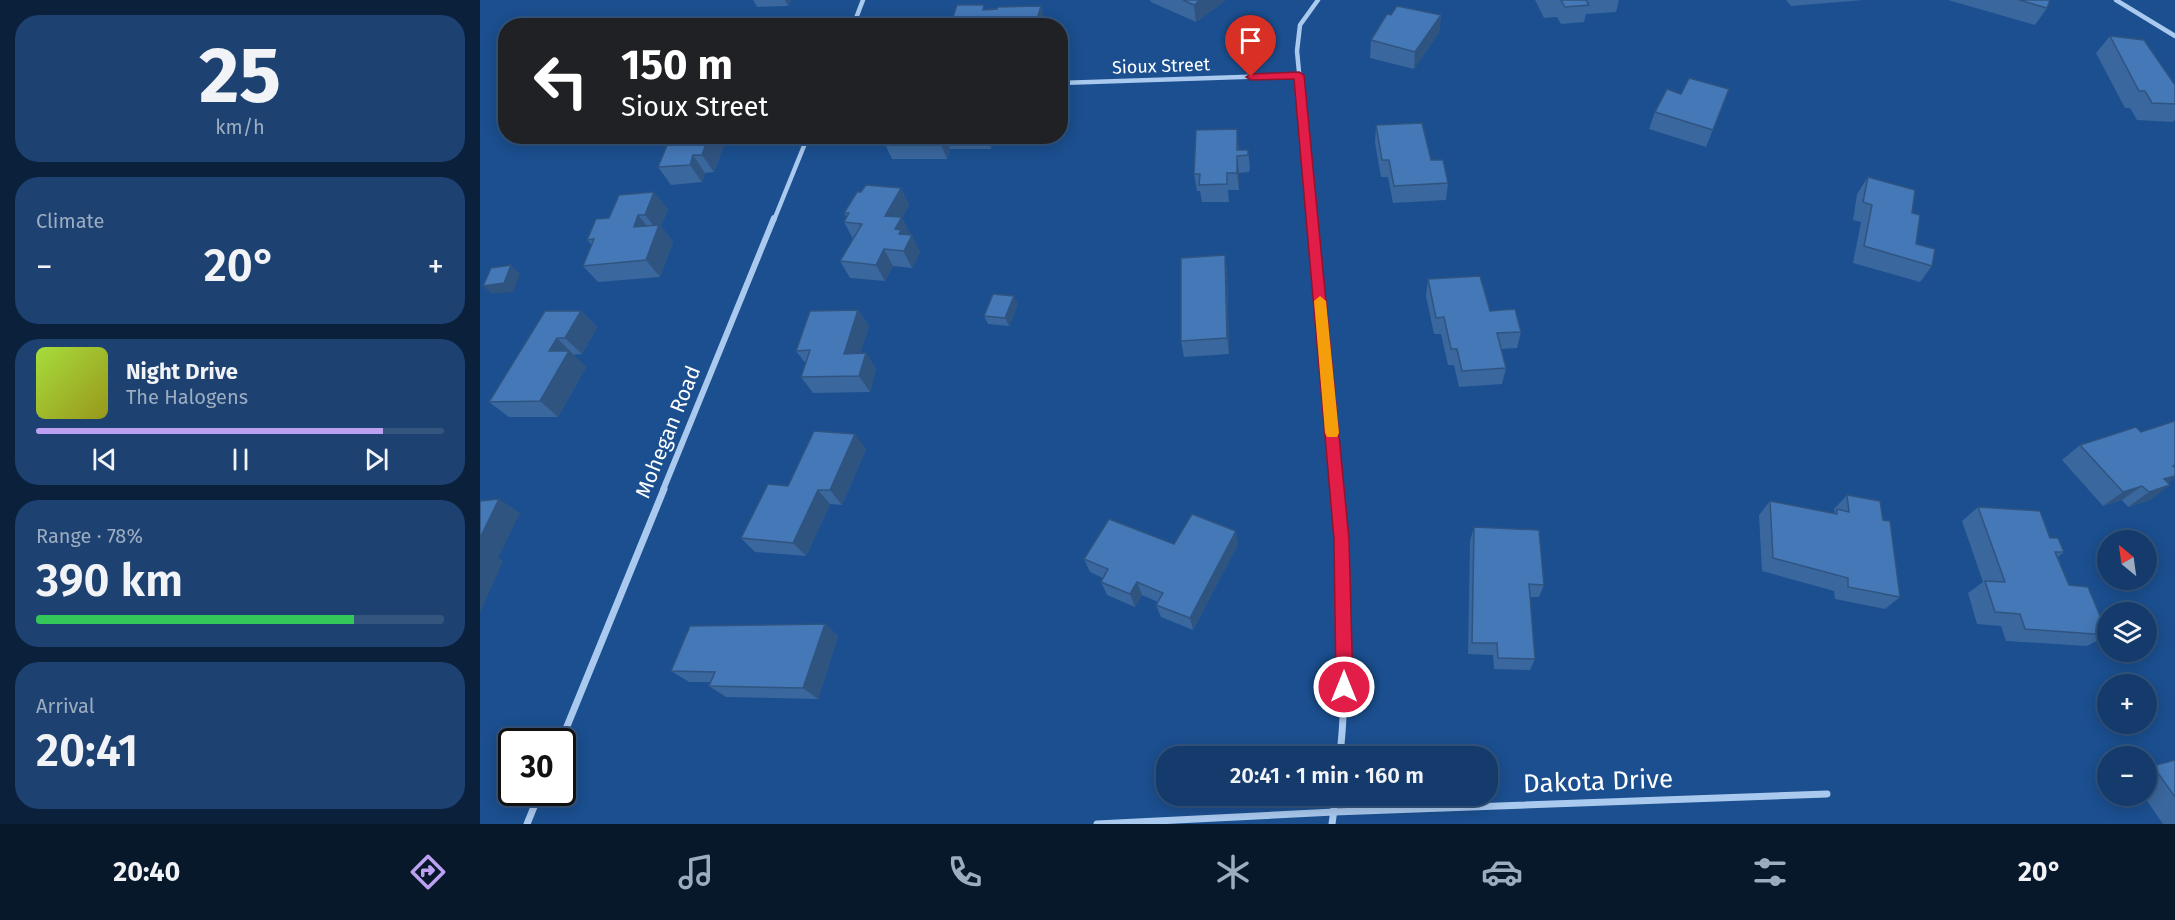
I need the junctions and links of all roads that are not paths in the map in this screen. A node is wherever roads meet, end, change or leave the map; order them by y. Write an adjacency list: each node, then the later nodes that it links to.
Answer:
1 (863, 0): 4 (street)
2 (1318, 0): 6 (street)
3 (2116, 0): 5 (street)
4 (856, 18)
5 (2175, 36)
6 (1299, 75): 7 (street, Sioux Street); 10 (street)
7 (1068, 83)
8 (805, 144): 9 (street, Mohegan Road)
9 (566, 728)
10 (1341, 746)
11 (1827, 794): 14 (street, Dakota Drive)
12 (534, 806): 15 (street)
13 (1335, 806): 14 (street)
14 (1334, 812): 16 (street, Dakota Drive); 17 (street)
15 (527, 824)
16 (1097, 824)
17 (1332, 824)

